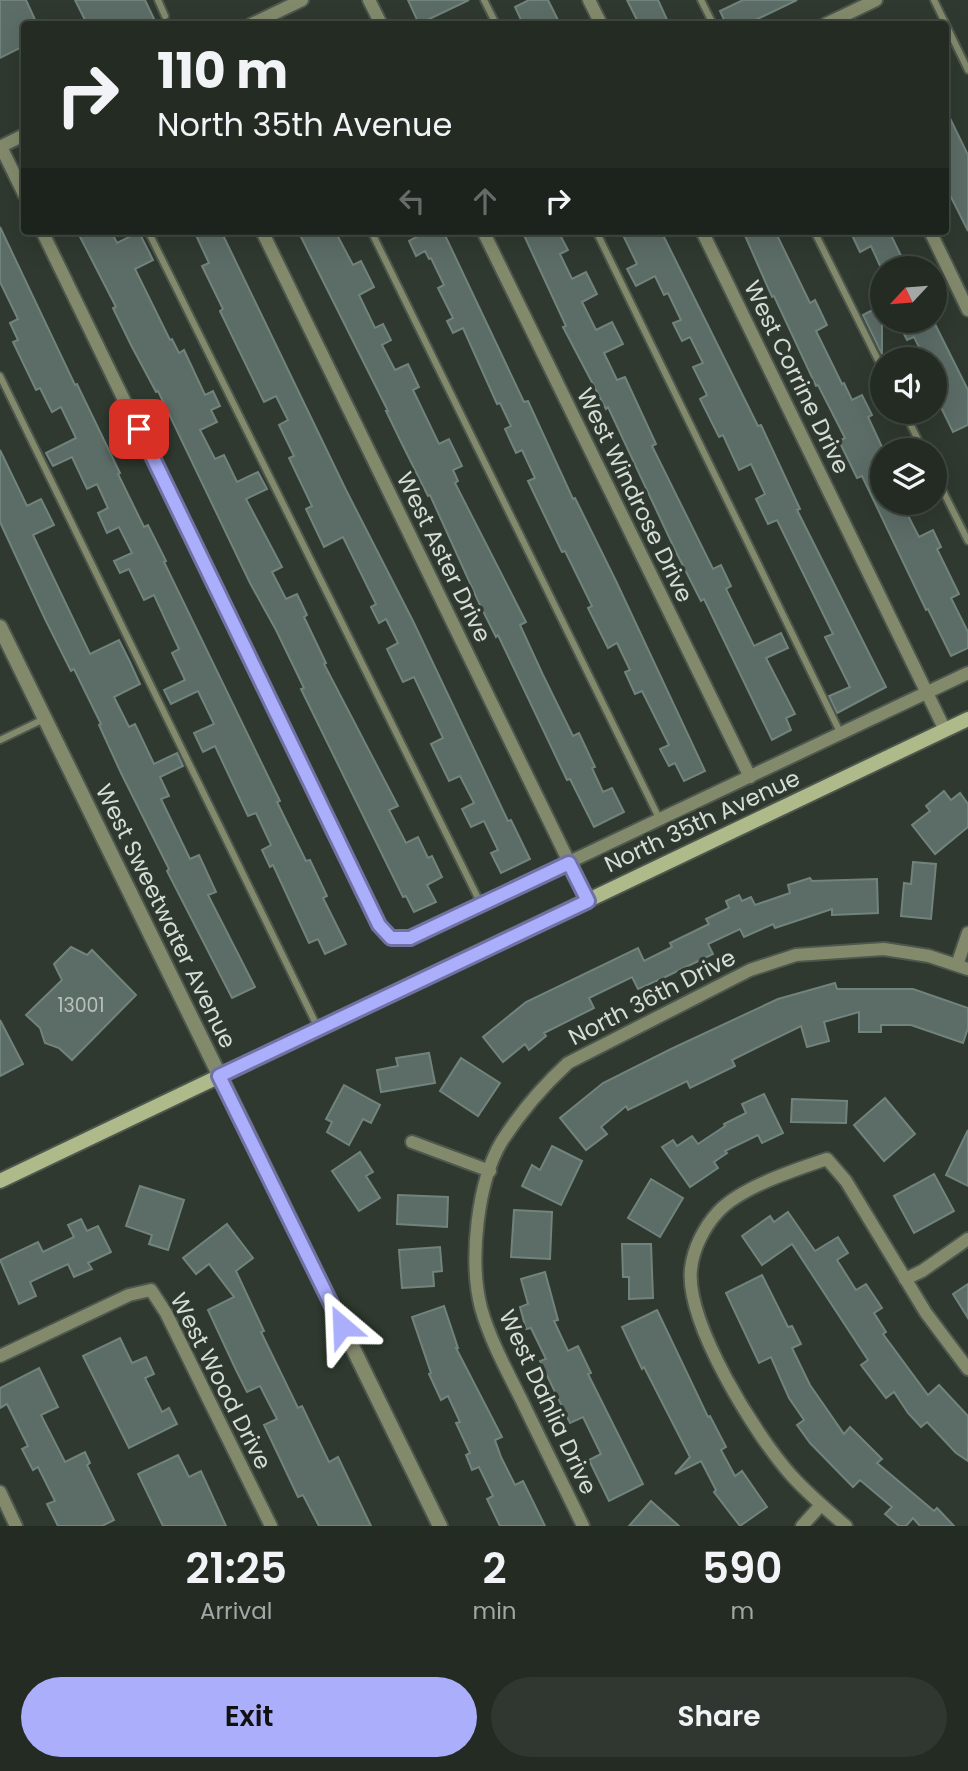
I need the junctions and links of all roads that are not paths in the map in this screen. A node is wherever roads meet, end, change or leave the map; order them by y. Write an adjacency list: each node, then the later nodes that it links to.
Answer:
1 (158, 0): 9 (lane)
2 (302, 0): 10 (street)
3 (369, 0): 11 (street)
4 (484, 0): 12 (lane)
5 (589, 0): 13 (street)
6 (702, 0): 14 (lane)
7 (876, 0): 15 (street)
8 (934, 0): 16 (lane)
9 (165, 16)
10 (268, 21)
11 (380, 21)
12 (494, 21)
13 (600, 21)
14 (712, 21)
15 (834, 21)
16 (944, 21)
17 (949, 31): 18 (lane)
18 (968, 70)
19 (21, 137): 20 (street)
20 (1, 147): 21 (street)
21 (21, 188)
22 (44, 235): 48 (street, North 35th Avenue)
23 (150, 235): 48 (lane)
24 (264, 235): 46 (street, West Aster Drive)
25 (373, 235): 45 (lane)
26 (484, 235): 44 (street, West Windrose Drive)
27 (598, 235): 42 (lane)
28 (704, 235): 38 (street, West Corrine Drive)
29 (816, 235): 32 (lane)
30 (932, 235): 31 (street)
31 (968, 310)
32 (872, 347)
33 (0, 376): 51 (lane)
34 (947, 499): 35 (lane)
35 (968, 541)
36 (0, 627): 39 (street, West Sweetwater Avenue)
37 (968, 673): 38 (street, North 35th Avenue)
38 (928, 692): 41 (street, West Corrine Drive); 42 (street, North 35th Avenue)
39 (44, 719): 43 (lane); 52 (street, West Sweetwater Avenue)
40 (968, 719): 41 (main road, North 35th Avenue)
41 (945, 730): 47 (main road, North 35th Avenue)
42 (841, 734): 44 (street, North 35th Avenue)
43 (0, 740)
44 (750, 777): 45 (street, North 35th Avenue)
45 (660, 820): 46 (street, North 35th Avenue)
46 (569, 863): 47 (street, West Aster Drive); 48 (street, North 35th Avenue)
47 (588, 901): 51 (main road, North 35th Avenue)
48 (481, 905)
49 (968, 933): 50 (street)
50 (963, 967): 54 (street, North 36th Drive)
51 (319, 1029): 52 (main road, North 35th Avenue)
52 (219, 1076): 55 (main road, North 35th Avenue); 64 (street, West Sweetwater Avenue)
53 (412, 1142): 54 (street)
54 (490, 1171): 65 (street, West Dahlia Drive)
55 (0, 1181)
56 (968, 1239): 57 (street)
57 (905, 1279): 59 (street); 61 (street)
58 (0, 1356): 63 (street, West Wood Drive)
59 (968, 1369)
60 (0, 1492): 62 (street)
61 (821, 1505): 66 (street); 67 (street)
62 (16, 1526)
63 (271, 1526)
64 (440, 1526)
65 (583, 1526)
66 (802, 1526)
67 (846, 1526)

